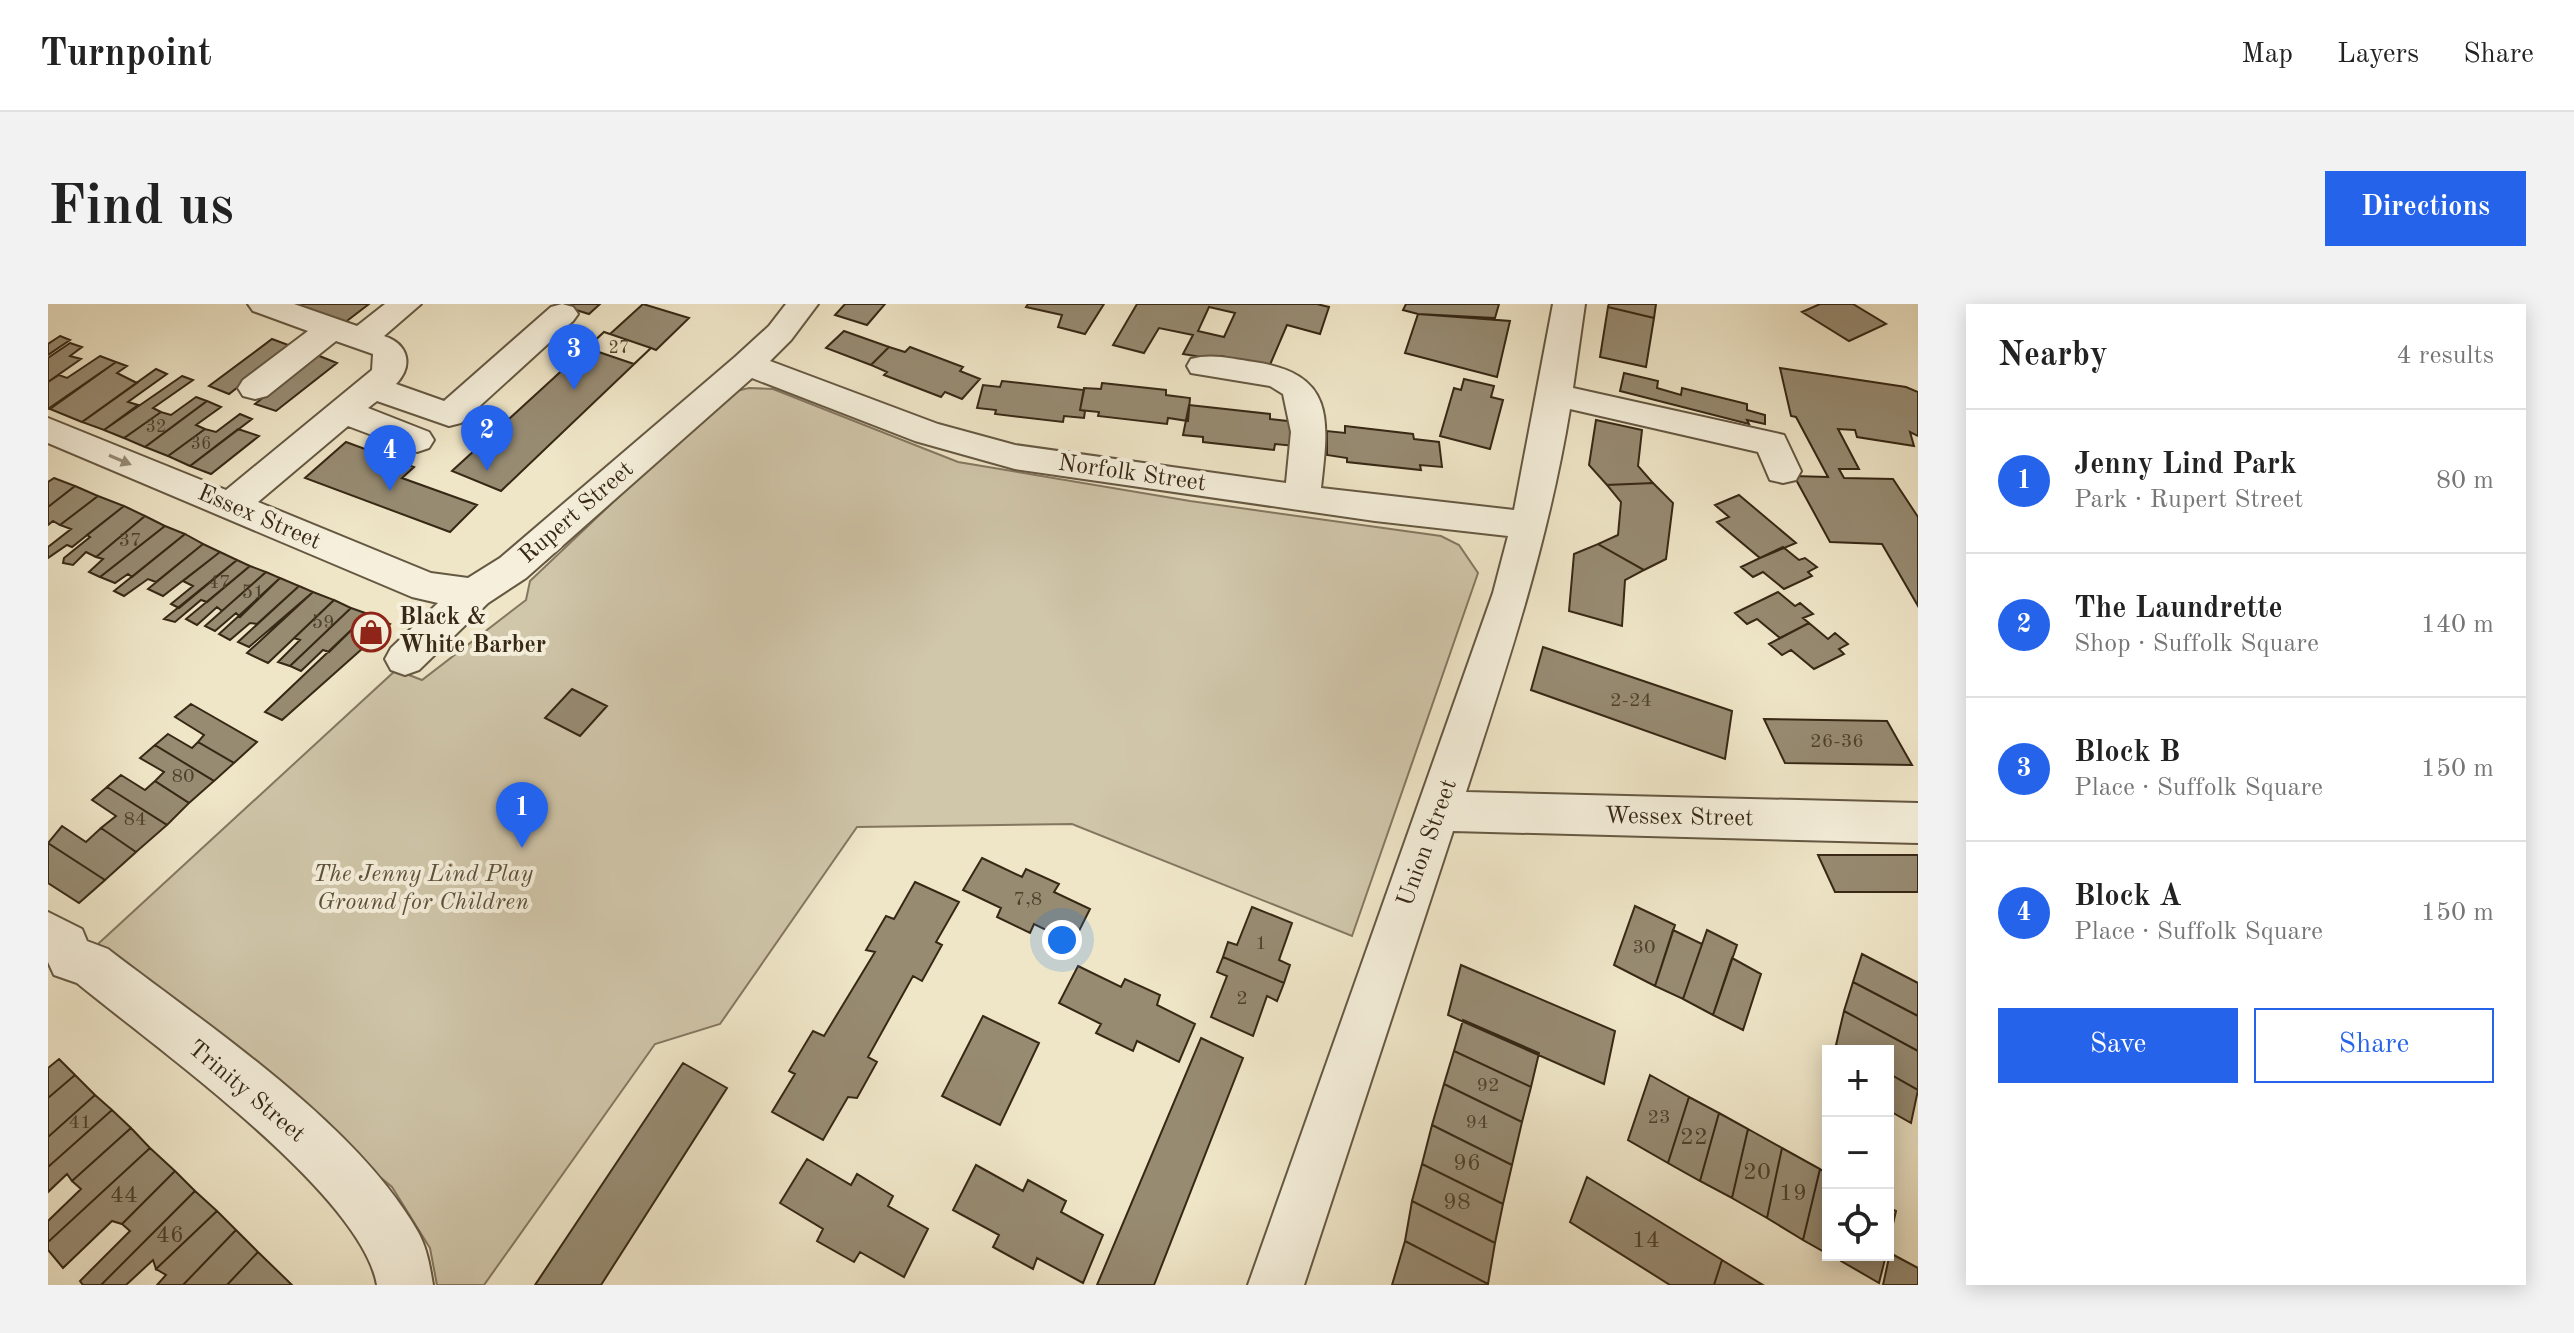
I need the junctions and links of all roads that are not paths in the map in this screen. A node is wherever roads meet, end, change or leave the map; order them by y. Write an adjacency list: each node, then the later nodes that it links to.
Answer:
1 (264, 304): 6 (street)
2 (405, 304): 6 (street)
3 (802, 304): 7 (street, Rupert Street)
4 (1569, 304): 12 (street, Union Street)
5 (562, 314): 10 (street)
6 (348, 332): 10 (street); 11 (street)
7 (780, 333): 8 (street, Rupert Street); 20 (street)
8 (747, 364): 17 (street, Norfolk Street); 20 (street, Rupert Street)
9 (1203, 366): 17 (street)
10 (370, 387): 13 (street)
11 (255, 388)
12 (1556, 395): 16 (street); 19 (street, Union Street)
13 (342, 411): 15 (street); 18 (street)
14 (48, 430): 18 (street, Essex Street, one-way to 18)
15 (417, 440)
16 (1783, 471)
17 (1302, 498): 19 (street, Norfolk Street)
18 (230, 506): 21 (street, Essex Street)
19 (1531, 525): 23 (street, Union Street)
20 (513, 568): 21 (street, Rupert Street)
21 (474, 593): 22 (street, Rupert Street)
22 (405, 659)
23 (1441, 811): 24 (street, Wessex Street); 27 (street, Union Street)
24 (1918, 823)
25 (56, 958): 26 (street, Trinity Street)
26 (405, 1285)
27 (1276, 1285)

